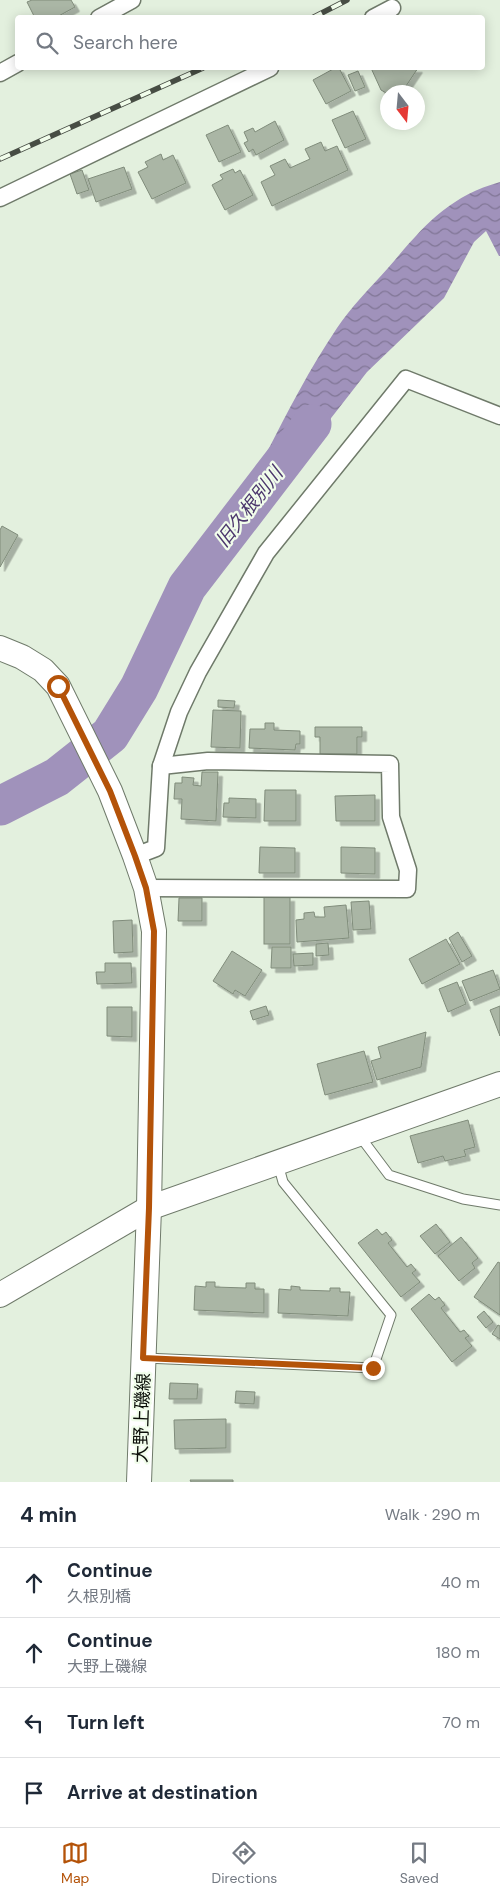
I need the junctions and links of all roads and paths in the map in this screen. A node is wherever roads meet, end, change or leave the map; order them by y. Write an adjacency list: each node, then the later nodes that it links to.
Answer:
1 (132, 0): 3 (street)
2 (392, 8): 4 (street)
3 (100, 11)
4 (378, 15)
5 (15, 65): 7 (street)
6 (266, 70): 8 (street)
7 (0, 73)
8 (0, 198)
9 (500, 416): 11 (street)
10 (0, 648): 12 (main road, 大野上磯線)
11 (162, 766): 12 (street); 13 (street)
12 (135, 856): 13 (main road, 大野上磯線)
13 (146, 888): 18 (main road, 大野上磯線)
14 (500, 1084): 15 (main road)
15 (357, 1133): 16 (main road); 17 (lane)
16 (277, 1162): 18 (main road); 20 (lane)
17 (500, 1205)
18 (149, 1208): 19 (main road); 20 (main road, 大野上磯線)
19 (0, 1295)
20 (143, 1358): 21 (main road, 大野上磯線)
21 (140, 1482)

